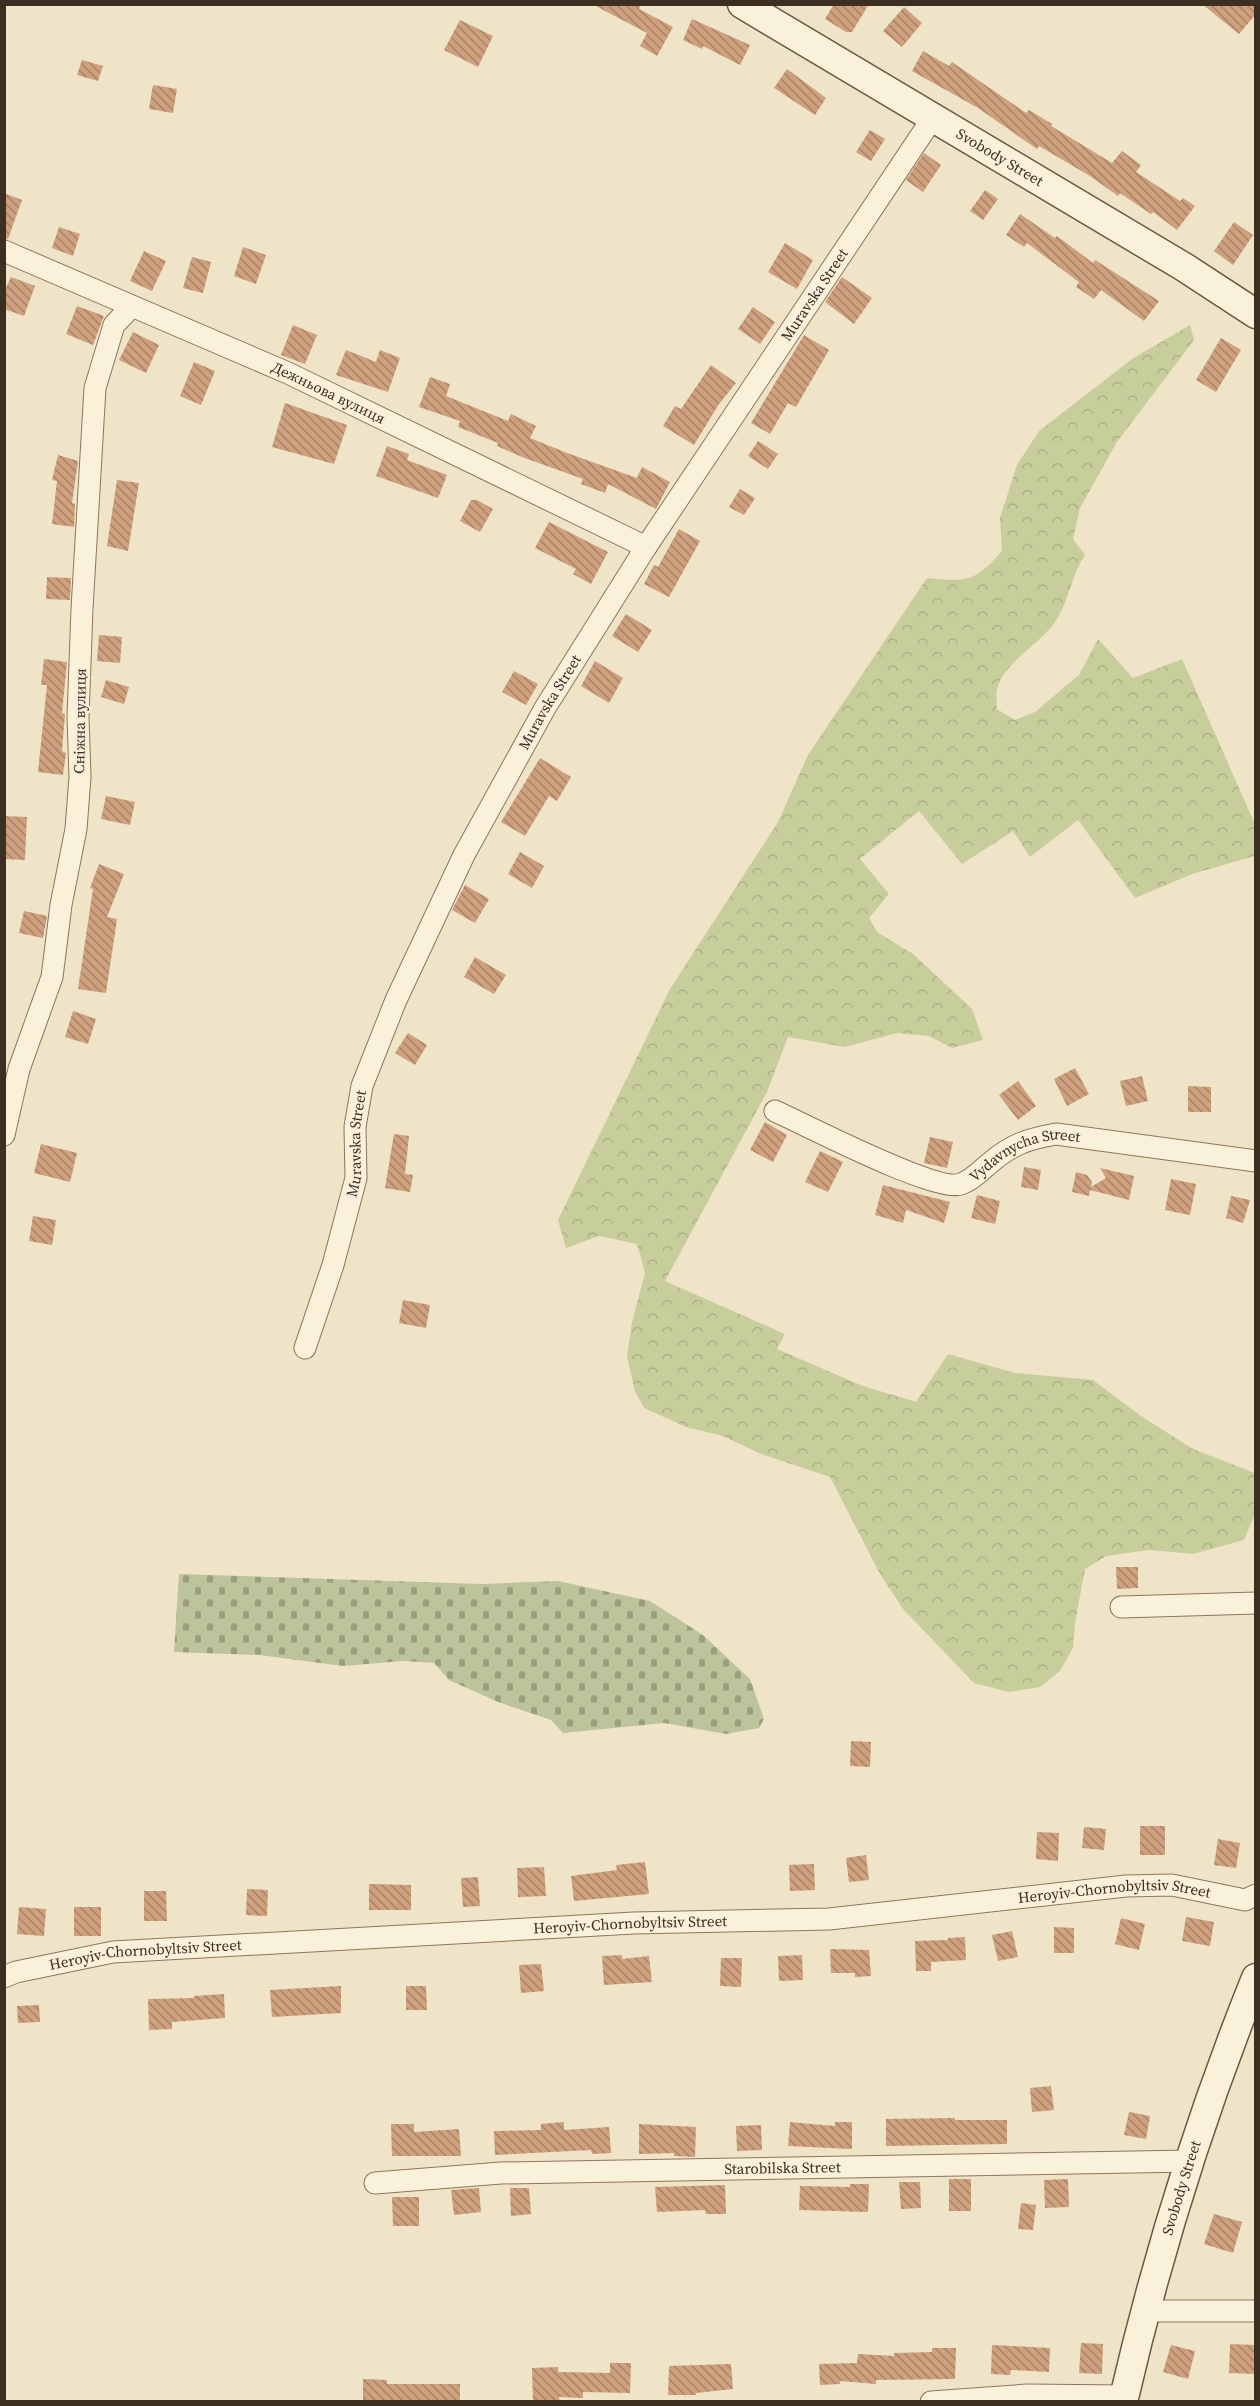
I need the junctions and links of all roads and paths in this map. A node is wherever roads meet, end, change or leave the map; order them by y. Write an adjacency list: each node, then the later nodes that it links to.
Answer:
1 (742, 4): 2 (street, Svobody Street)
2 (932, 119): 5 (street, Svobody Street); 6 (street, Muravska Street)
3 (4, 251): 4 (street, Дежньова вулиця)
4 (131, 307): 6 (street, Дежньова вулиця); 7 (street, Сніжна вулиця)
5 (1256, 314)
6 (646, 547): 11 (street, Muravska Street)
7 (9, 1093): 9 (street, Сніжна вулиця)
8 (775, 1111): 10 (street, Vydavnycha Street)
9 (4, 1135)
10 (1256, 1161)
11 (305, 1348)
12 (1256, 1603): 13 (street)
13 (1121, 1607)
14 (1256, 1895): 15 (street, Heroyiv-Chornobyltsiv Street)
15 (4, 1977)
16 (1256, 1978): 17 (street, Svobody Street)
17 (1192, 2161): 18 (street, Starobilska Street); 19 (street, Svobody Street)
18 (375, 2183)
19 (1143, 2311): 20 (street); 21 (street, Svobody Street)
20 (1256, 2311)
21 (1123, 2399): 22 (street)
22 (931, 2402)

